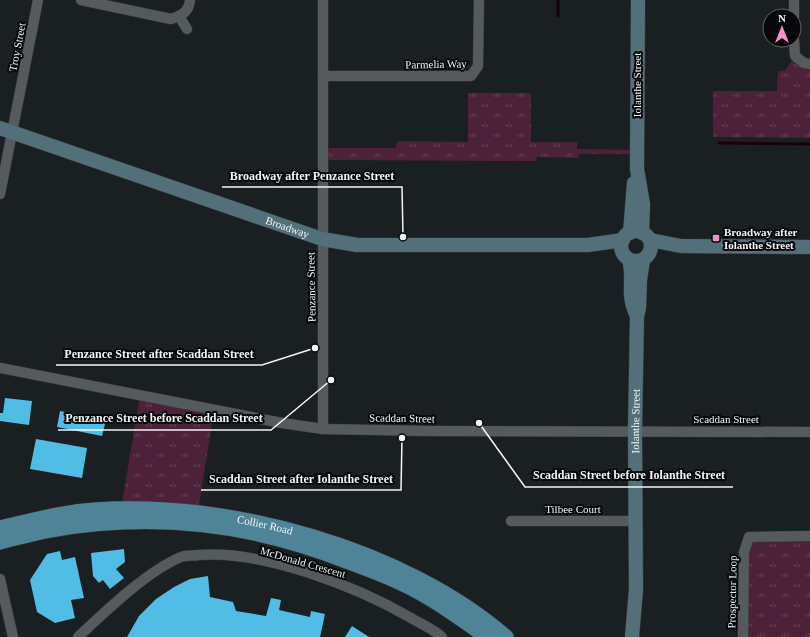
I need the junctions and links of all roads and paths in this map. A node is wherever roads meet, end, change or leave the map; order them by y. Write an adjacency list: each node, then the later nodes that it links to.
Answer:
1 (38, 0): 12 (street, Troy Street)
2 (81, 0): 7 (street)
3 (190, 0): 7 (street)
4 (323, 0): 11 (street, Penzance Street)
5 (479, 0): 11 (street, Parmelia Way)
6 (638, 0): 15 (street, Iolanthe Street)
7 (179, 16): 8 (street)
8 (186, 29)
9 (794, 48): 10 (street)
10 (810, 64)
11 (323, 76): 14 (street, Penzance Street)
12 (6, 131): 13 (street, Troy Street); 14 (street, Broadway)
13 (0, 194)
14 (322, 239): 15 (street, Broadway); 18 (street, Penzance Street)
15 (636, 246): 16 (street, Broadway); 19 (street, Iolanthe Street)
16 (810, 247)
17 (0, 368): 18 (street, Scaddan Street)
18 (323, 429): 19 (street, Scaddan Street)
19 (635, 431): 20 (street, Scaddan Street); 22 (street, Iolanthe Street)
20 (810, 432)
21 (511, 521): 22 (street, Tilbee Court)
22 (636, 521): 27 (street, Iolanthe Street)
23 (0, 528): 32 (main road, Collier Road)
24 (810, 536): 34 (street, Prospector Loop)
25 (0, 542): 31 (main road, Collier Road)
26 (0, 579): 28 (street)
27 (633, 630): 33 (street, Iolanthe Street)
28 (13, 637)
29 (78, 637): 30 (street, McDonald Crescent)
30 (442, 637)
31 (487, 637)
32 (506, 637)
33 (637, 637)
34 (743, 637)

